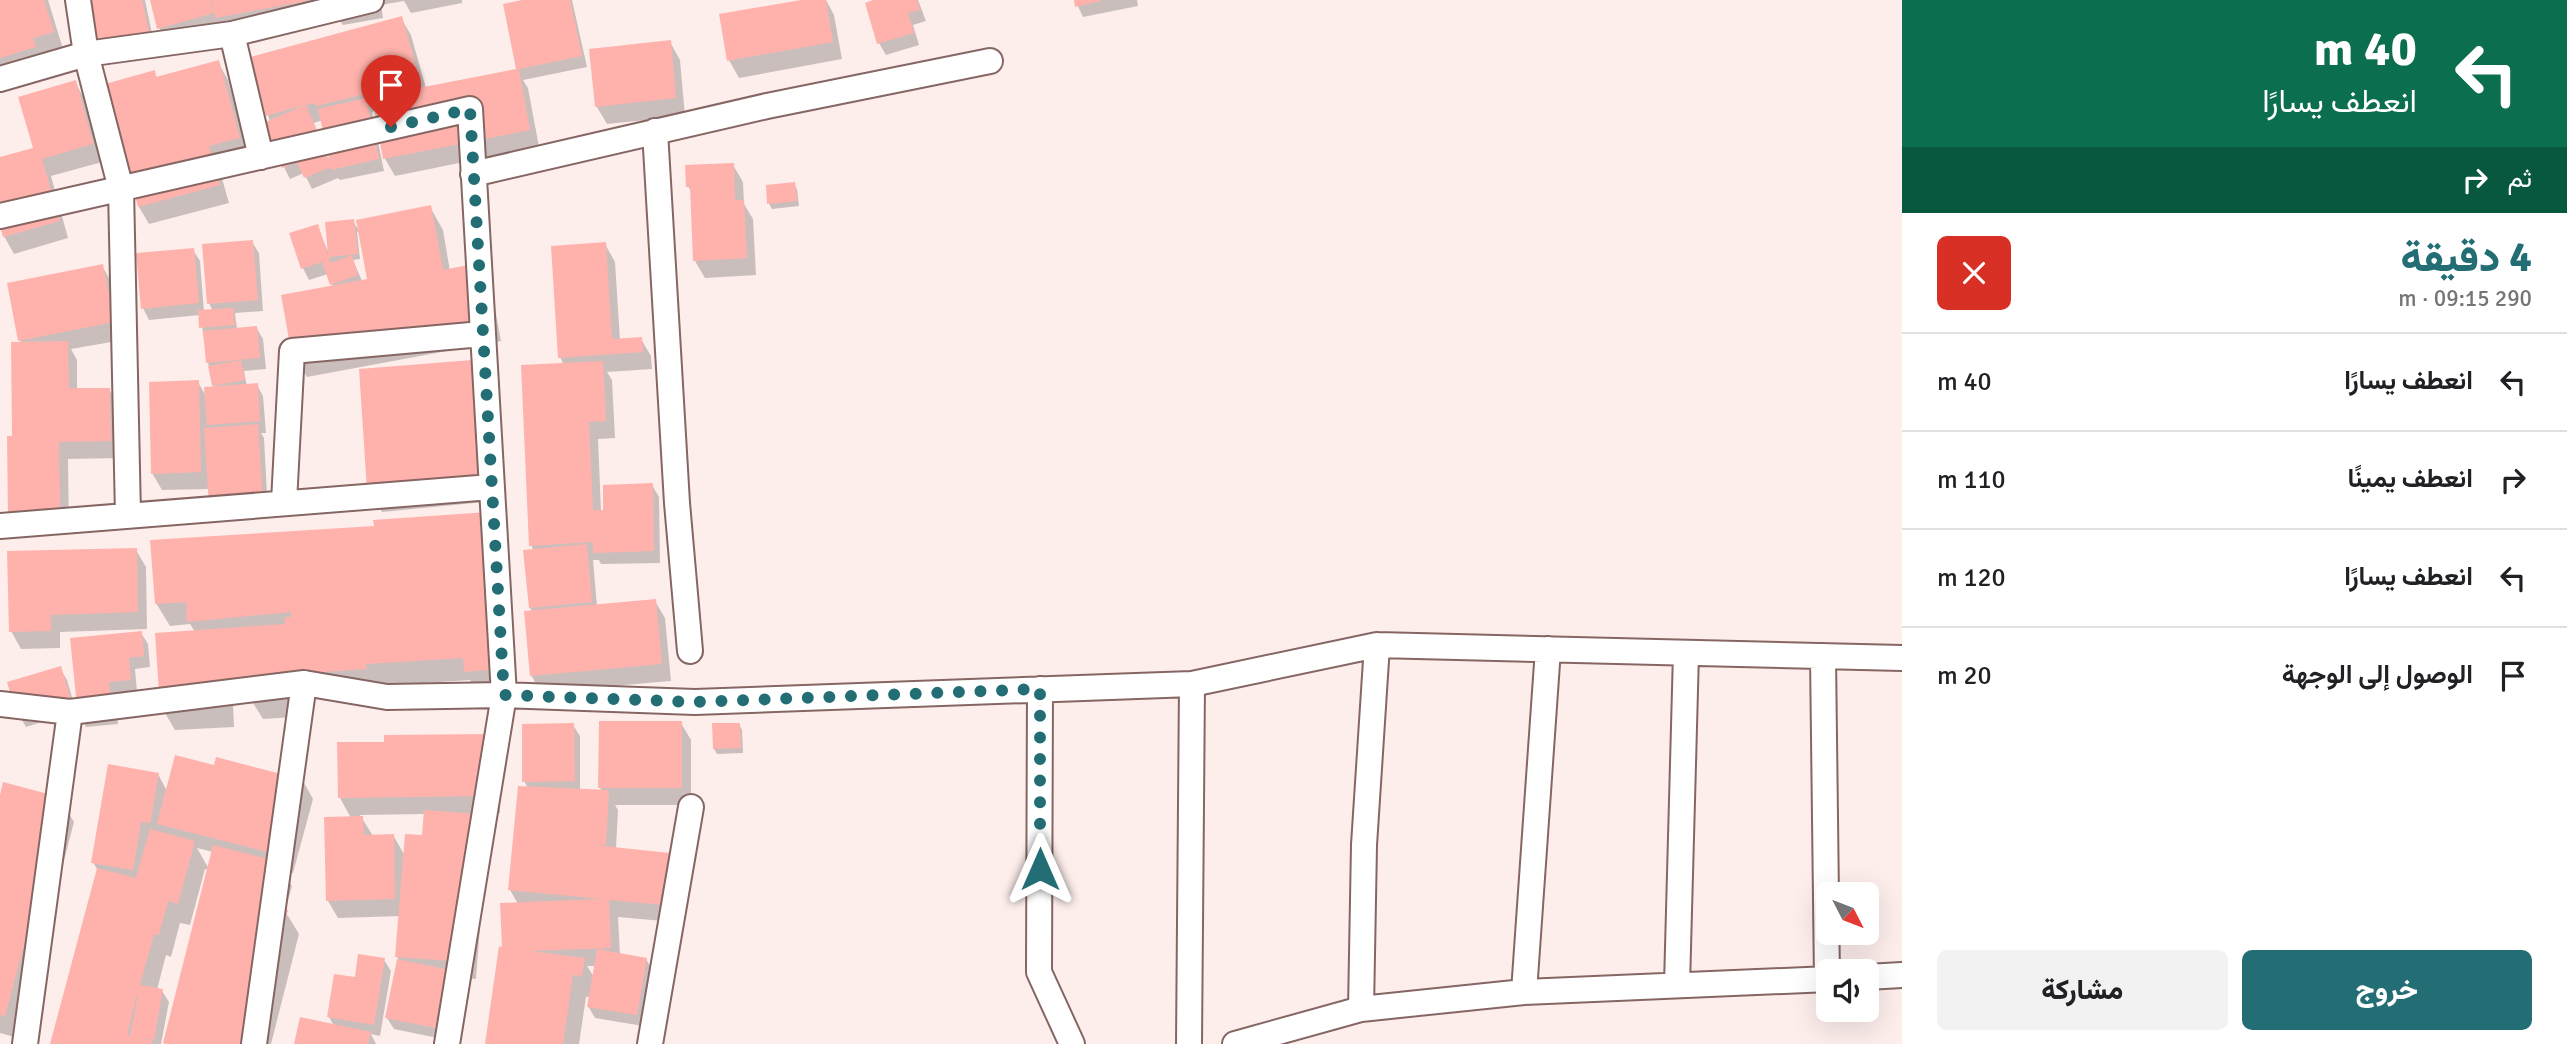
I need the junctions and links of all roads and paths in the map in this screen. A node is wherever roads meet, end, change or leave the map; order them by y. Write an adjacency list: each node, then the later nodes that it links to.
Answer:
1 (78, 0): 4 (street)
2 (370, 0): 3 (street)
3 (232, 34): 4 (street); 8 (street)
4 (86, 54): 6 (street); 10 (street)
5 (990, 61): 7 (street)
6 (0, 79)
7 (655, 131): 9 (street); 19 (street)
8 (261, 157): 9 (street); 10 (street)
9 (473, 174): 12 (street)
10 (121, 188): 11 (street); 15 (street)
11 (0, 216)
12 (482, 334): 13 (street); 14 (street)
13 (491, 487): 14 (street); 26 (street)
14 (284, 502): 15 (street)
15 (128, 515): 16 (street)
16 (0, 526)
17 (1377, 645): 18 (street); 24 (street); 36 (street)
18 (1548, 649): 20 (street); 35 (street)
19 (690, 651)
20 (1686, 653): 21 (street); 34 (street)
21 (1824, 656): 22 (street); 30 (street)
22 (1902, 658)
23 (304, 683): 26 (street); 28 (street); 38 (street)
24 (1192, 684): 25 (street); 42 (street)
25 (1040, 689): 26 (street); 41 (street)
26 (504, 695): 39 (street)
27 (0, 704): 28 (street)
28 (70, 712): 37 (street)
29 (691, 807): 40 (street)
30 (1828, 959)
31 (1902, 975): 32 (street)
32 (1879, 976)
33 (1816, 979): 34 (street)
34 (1677, 985): 35 (street)
35 (1524, 992): 36 (street)
36 (1361, 1009): 43 (street)
37 (25, 1044)
38 (254, 1044)
39 (447, 1044)
40 (650, 1044)
41 (1072, 1044)
42 (1189, 1044)
43 (1235, 1044)

